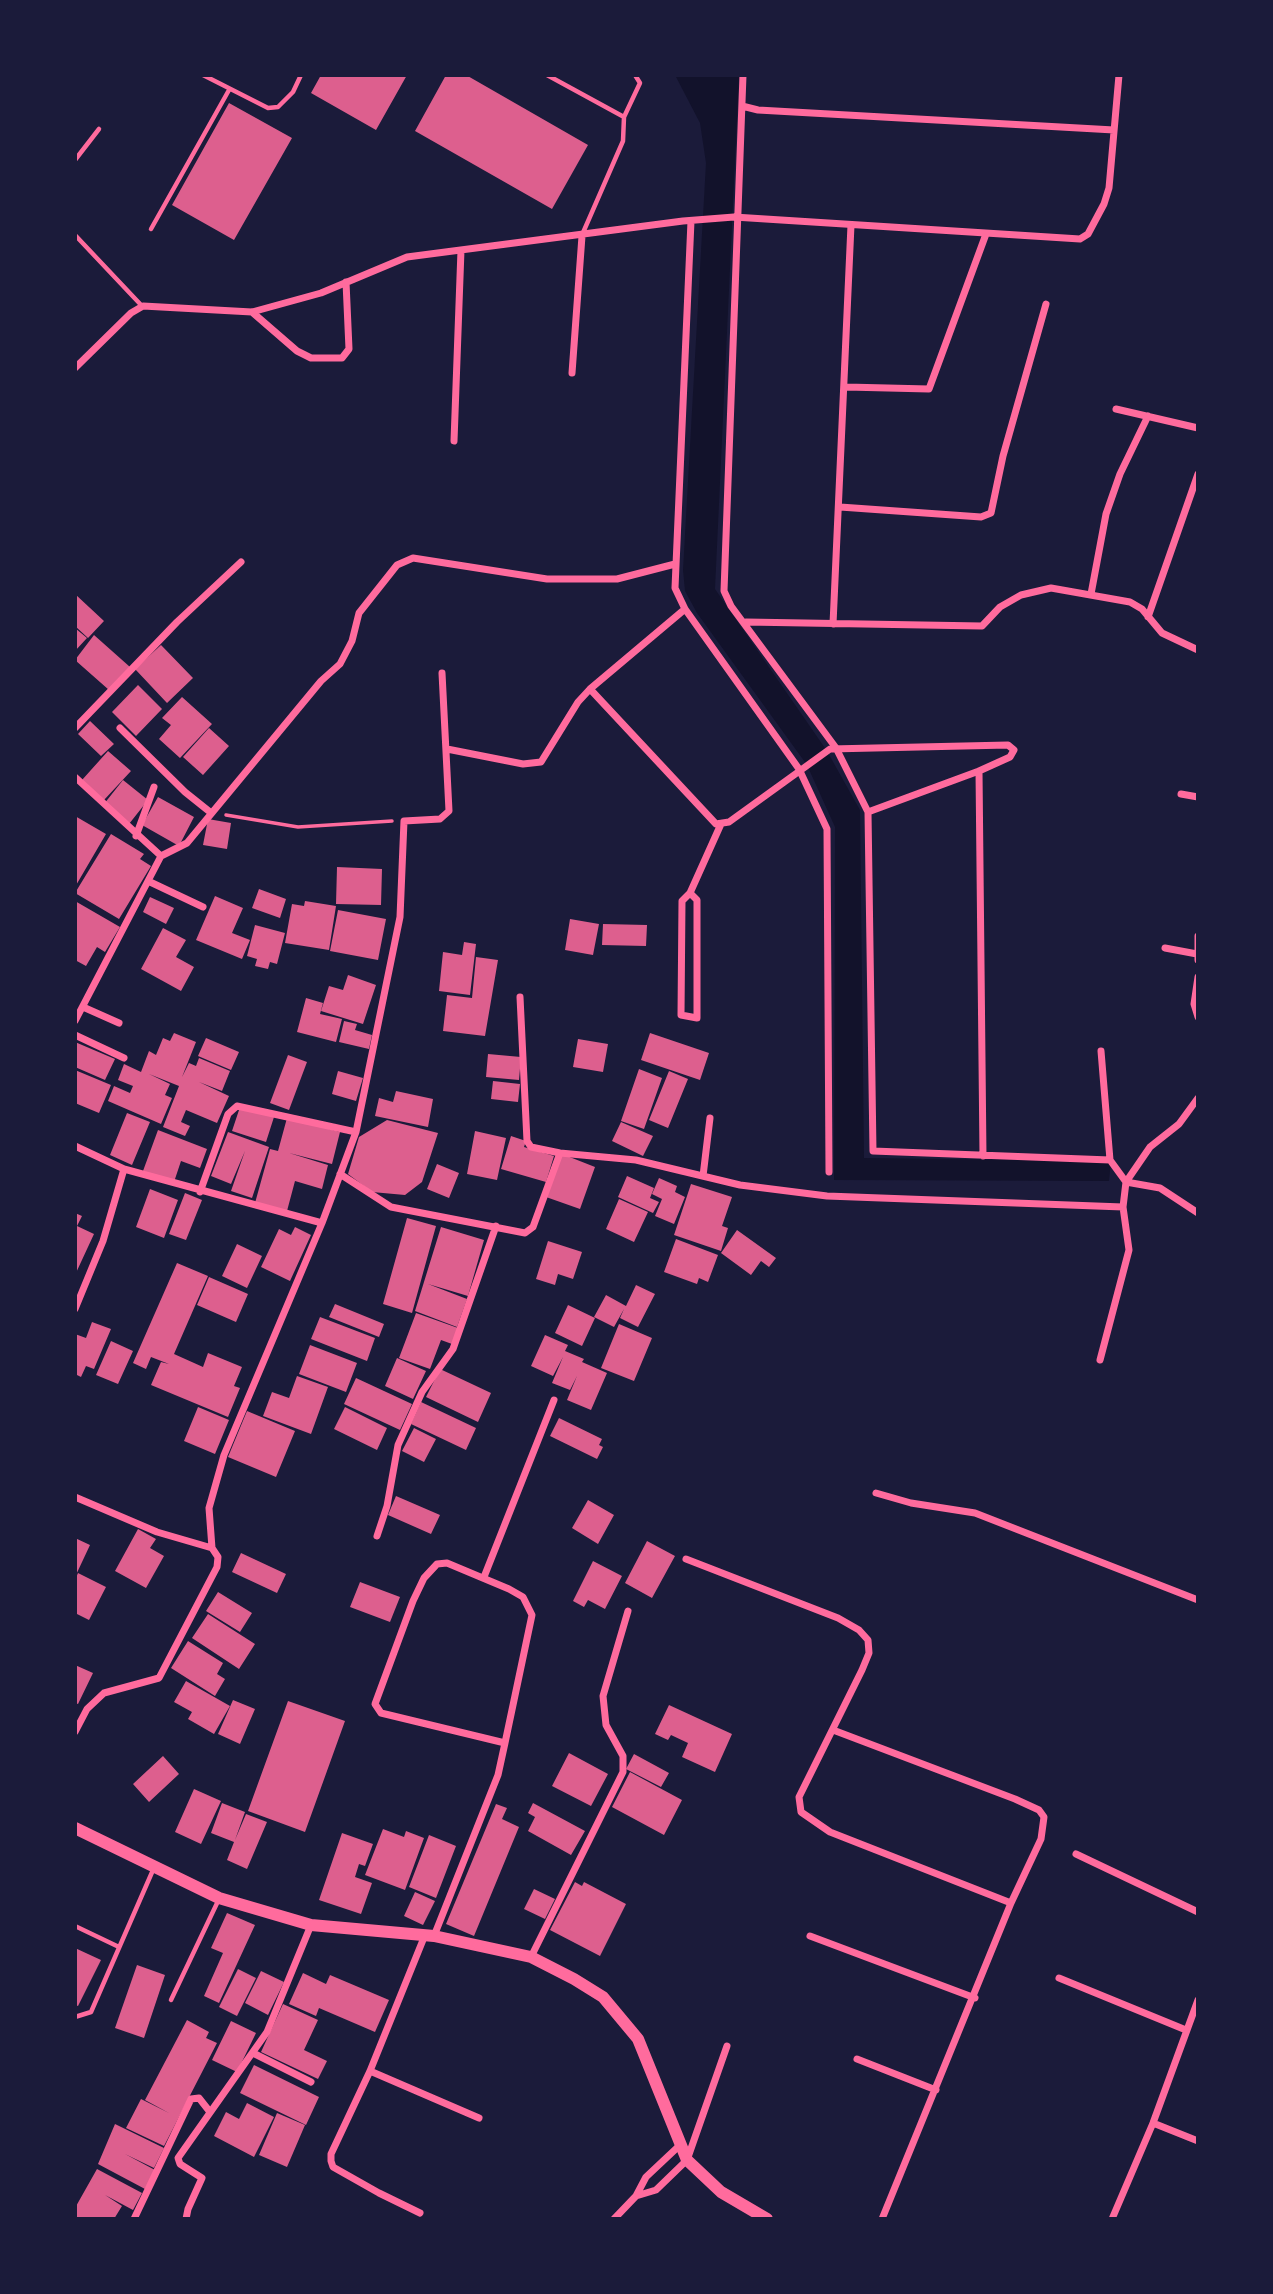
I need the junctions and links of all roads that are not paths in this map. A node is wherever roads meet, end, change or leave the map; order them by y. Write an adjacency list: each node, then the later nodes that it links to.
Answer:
1 (203, 75): 7 (lane)
2 (301, 75): 8 (lane)
3 (547, 75): 10 (lane)
4 (635, 75): 10 (lane)
5 (743, 75): 9 (street)
6 (1119, 75): 12 (street)
7 (213, 78): 8 (lane)
8 (229, 90): 17 (lane)
9 (742, 106): 12 (street); 14 (street)
10 (624, 117): 20 (lane)
11 (99, 128): 13 (lane)
12 (1114, 130): 18 (street)
13 (75, 160)
14 (736, 218): 15 (street); 16 (street); 40 (street)
15 (695, 221): 20 (street); 36 (street)
16 (851, 225): 18 (street); 28 (street)
17 (151, 229)
18 (986, 234): 28 (street)
19 (75, 235): 24 (lane)
20 (582, 236): 21 (street); 27 (street)
21 (461, 250): 22 (street); 32 (street)
22 (346, 282): 25 (street); 25 (street)
23 (1046, 304): 34 (street)
24 (143, 306): 25 (street); 26 (street)
25 (252, 312)
26 (75, 368)
27 (572, 373)
28 (846, 387): 34 (street)
29 (1116, 409): 30 (street)
30 (1148, 416): 31 (street); 37 (street)
31 (1198, 428)
32 (454, 441)
33 (1198, 474): 39 (street)
34 (840, 507): 41 (street)
35 (241, 562): 45 (street)
36 (675, 564): 38 (street); 55 (street)
37 (1091, 594): 39 (street); 41 (street)
38 (685, 609): 44 (street); 49 (street)
39 (1147, 617): 42 (street)
40 (746, 622): 41 (street); 47 (street)
41 (833, 624)
42 (1198, 650)
43 (442, 673): 48 (street)
44 (590, 689): 48 (street); 57 (street)
45 (75, 728)
46 (120, 728): 55 (street)
47 (833, 748): 49 (street); 50 (street); 56 (street)
48 (447, 749): 77 (street)
49 (801, 768): 57 (street); 83 (street)
50 (979, 771): 56 (street); 80 (street)
51 (75, 777): 58 (street)
52 (154, 787): 58 (street)
53 (1181, 794): 54 (street)
54 (1198, 797)
55 (210, 812): 59 (street)
56 (868, 812): 80 (street)
57 (721, 824): 61 (street)
58 (135, 836): 59 (street)
59 (161, 856): 60 (street)
60 (148, 881): 62 (street); 68 (street)
61 (690, 893): 61 (street)
62 (203, 907)
63 (1198, 936): 65 (street)
64 (1165, 948): 65 (street)
65 (1197, 957)
66 (1198, 977): 69 (street)
67 (520, 997): 79 (street)
68 (83, 1007): 70 (street); 71 (street)
69 (1198, 1017)
70 (75, 1021)
71 (119, 1023)
72 (75, 1035): 74 (street)
73 (1101, 1051): 81 (street)
74 (124, 1058)
75 (1198, 1098): 86 (street)
76 (709, 1118): 85 (street)
77 (356, 1132): 84 (street); 87 (street)
78 (75, 1146): 82 (street)
79 (560, 1153): 85 (street); 91 (street)
80 (983, 1156): 81 (street)
81 (1110, 1160): 86 (street)
82 (124, 1169): 87 (street); 92 (street)
83 (829, 1172)
84 (340, 1174): 90 (street); 91 (street)
85 (703, 1176): 88 (street)
86 (1126, 1182): 88 (street); 89 (street)
87 (200, 1192): 90 (street)
88 (1123, 1207): 93 (street)
89 (1198, 1213)
90 (322, 1223): 98 (street)
91 (496, 1226): 97 (street)
92 (75, 1309)
93 (1100, 1360)
94 (554, 1400): 100 (street)
95 (876, 1493): 101 (street)
96 (75, 1497): 98 (street)
97 (377, 1535)
98 (212, 1548): 104 (street)
99 (686, 1559): 103 (street)
100 (484, 1577): 105 (street); 105 (street)
101 (1198, 1600)
102 (628, 1611): 117 (street)
103 (833, 1730): 110 (street); 110 (street)
104 (75, 1732)
105 (505, 1743): 114 (street)
106 (77, 1833): 108 (main road)
107 (1076, 1854): 111 (street)
108 (155, 1866): 109 (main road); 116 (lane)
109 (219, 1899): 112 (main road); 120 (lane)
110 (1011, 1903): 119 (street)
111 (1198, 1912)
112 (311, 1925): 114 (main road); 125 (street)
113 (75, 1926): 116 (lane)
114 (429, 1936): 117 (main road); 127 (street)
115 (810, 1936): 119 (street)
116 (119, 1947): 122 (lane)
117 (531, 1957): 134 (main road)
118 (1059, 1978): 123 (street)
119 (975, 1998): 129 (street)
120 (171, 2000)
121 (1198, 2000): 123 (street)
122 (75, 2017)
123 (1186, 2029): 132 (street)
124 (727, 2046): 135 (street)
125 (253, 2053): 128 (street); 130 (street)
126 (857, 2059): 129 (street)
127 (370, 2071): 131 (street); 137 (street)
128 (311, 2082)
129 (936, 2090): 142 (street)
130 (210, 2112): 139 (street); 140 (street)
131 (478, 2118)
132 (1153, 2123): 133 (street); 143 (street)
133 (1198, 2141)
134 (680, 2145): 135 (main road); 136 (street)
135 (687, 2160): 136 (street); 138 (main road)
136 (636, 2196): 141 (street)
137 (420, 2213)
138 (759, 2217)
139 (134, 2219)
140 (186, 2219)
141 (614, 2219)
142 (882, 2219)
143 (1112, 2219)

